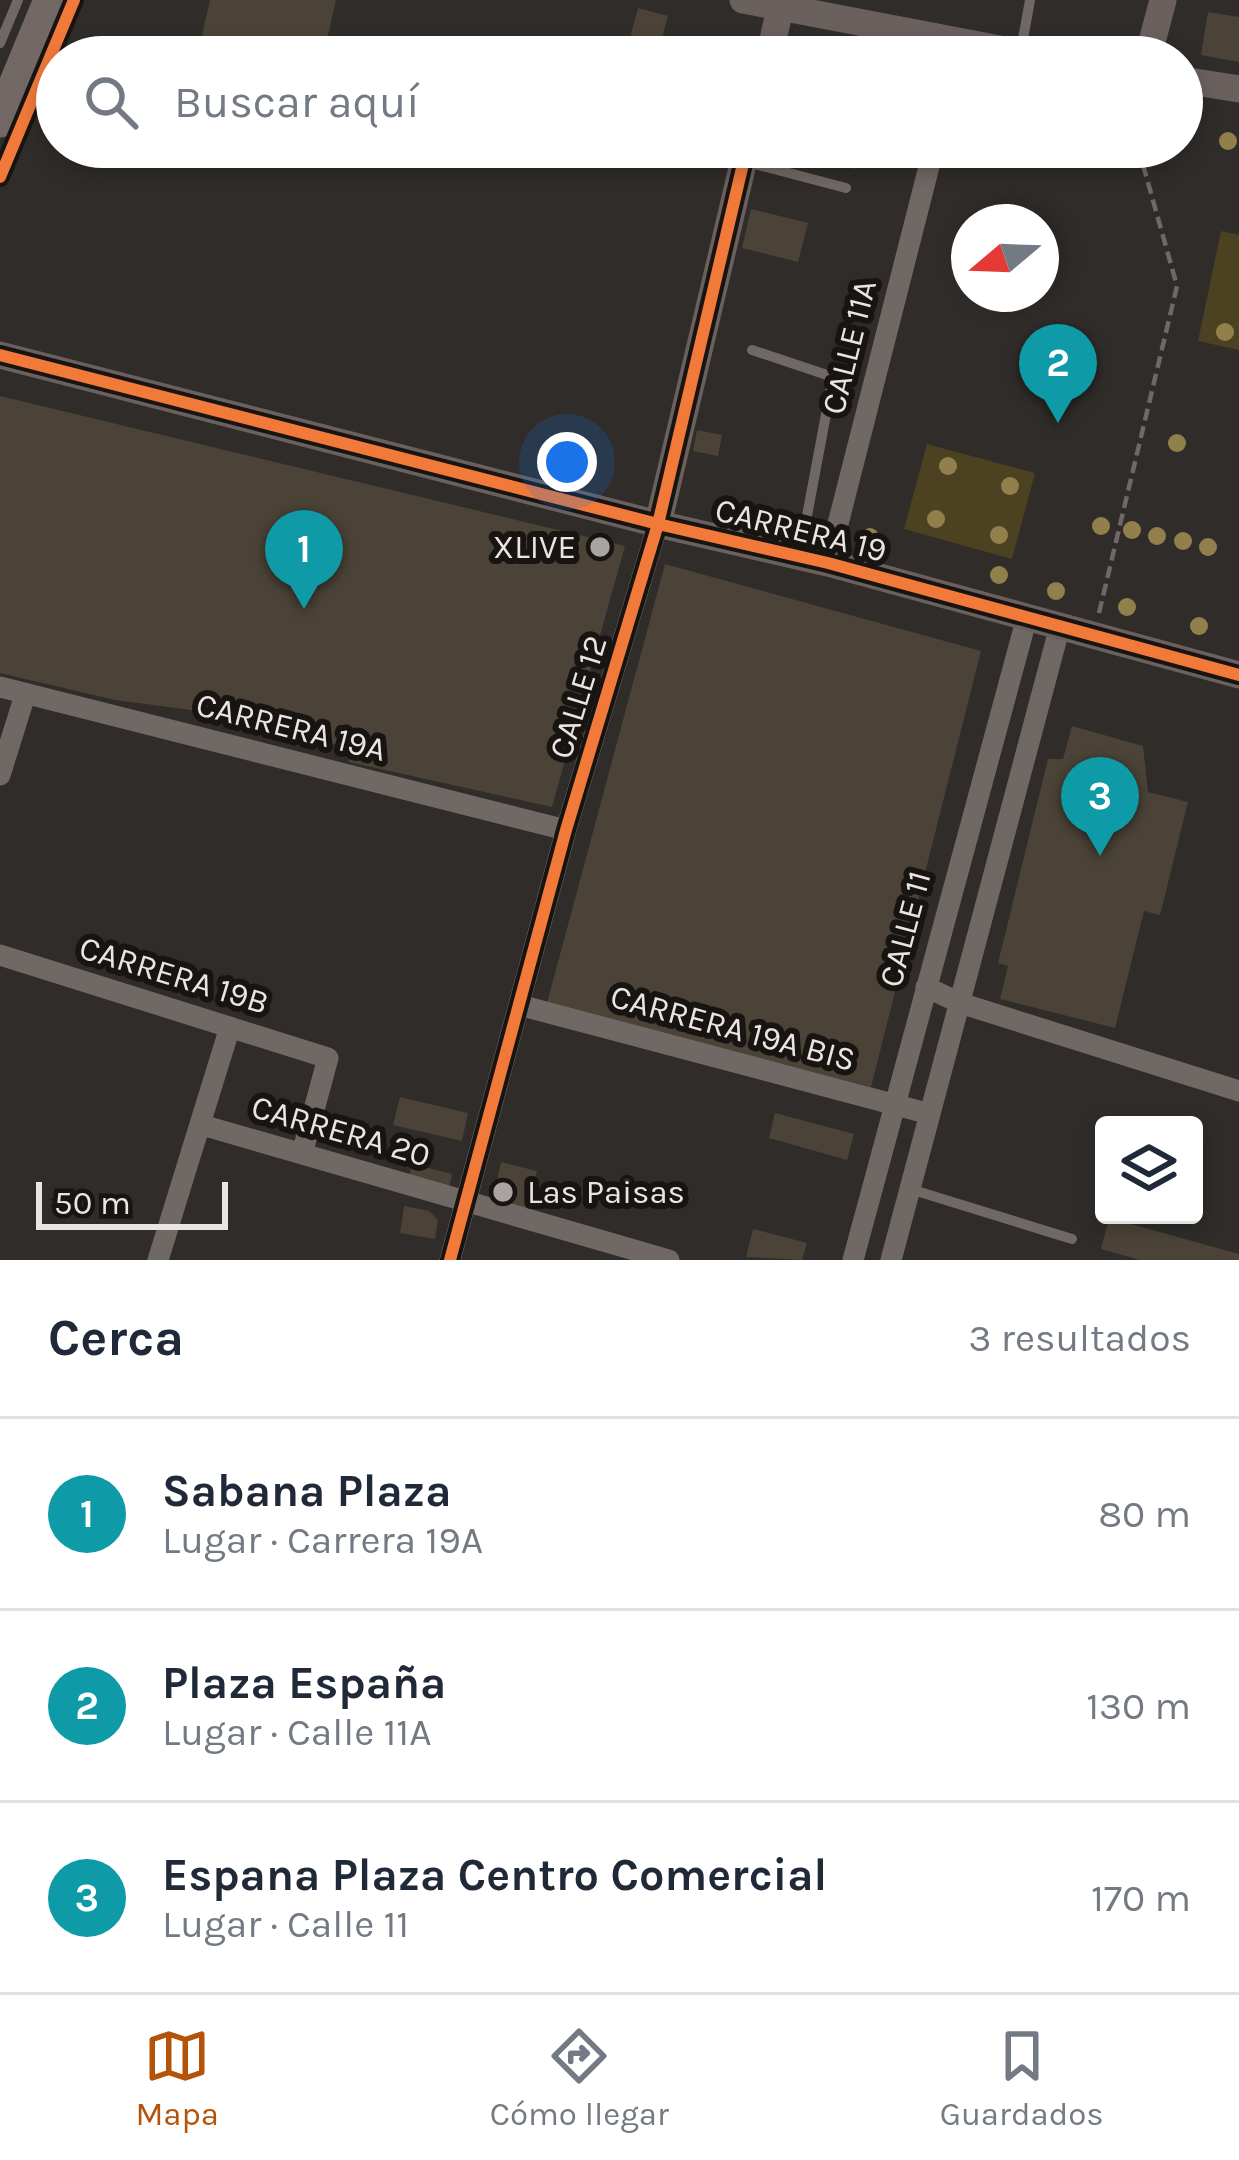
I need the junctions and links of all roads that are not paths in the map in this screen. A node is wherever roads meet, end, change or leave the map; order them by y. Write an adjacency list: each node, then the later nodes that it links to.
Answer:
1 (18, 0): 11 (lane)
2 (50, 0): 14 (main road)
3 (743, 0): 6 (street)
4 (1030, 0): 9 (lane)
5 (1163, 0): 10 (street)
6 (781, 4): 7 (street); 8 (street)
7 (774, 36)
8 (905, 36)
9 (1031, 36)
10 (1154, 36)
11 (0, 43)
12 (1203, 83): 13 (street)
13 (1239, 89)
14 (0, 122)
15 (743, 168): 21 (street, CALLE 12)
16 (787, 168): 18 (lane)
17 (929, 168): 23 (street, CALLE 11A)
18 (846, 188)
19 (752, 350): 22 (lane)
20 (0, 355): 21 (street, CARRERA 19)
21 (658, 524): 22 (street, CARRERA 19); 30 (street, CALLE 12)
22 (800, 556): 23 (street, CARRERA 19)
23 (829, 563): 24 (street, CARRERA 19)
24 (1027, 617): 25 (street, CARRERA 19); 32 (street, CALLE 11)
25 (1060, 626): 26 (street, CARRERA 19); 33 (street)
26 (1239, 675)
27 (0, 687): 28 (street, CARRERA 19A)
28 (25, 695): 29 (street); 30 (street, CARRERA 19A)
29 (0, 776)
30 (566, 830): 34 (street, CALLE 12)
31 (0, 955): 35 (street, CARRERA 19B)
32 (926, 987): 33 (street); 37 (street, CALLE 11)
33 (960, 1003): 36 (street); 38 (street)
34 (519, 1005): 37 (street, CARRERA 19A BIS); 42 (street, CALLE 12)
35 (230, 1028): 39 (street); 40 (street, CARRERA 19B)
36 (1239, 1091)
37 (895, 1105): 38 (street, CARRERA 19A BIS); 47 (street, CALLE 11)
38 (930, 1114): 41 (street)
39 (202, 1125): 40 (street, CARRERA 20); 44 (street)
40 (302, 1154): 42 (street, CARRERA 20)
41 (910, 1189): 43 (lane); 48 (street)
42 (466, 1201): 45 (street, CALLE 12); 46 (street, CARRERA 20)
43 (1072, 1239)
44 (158, 1260)
45 (450, 1260)
46 (669, 1260)
47 (853, 1260)
48 (891, 1260)

